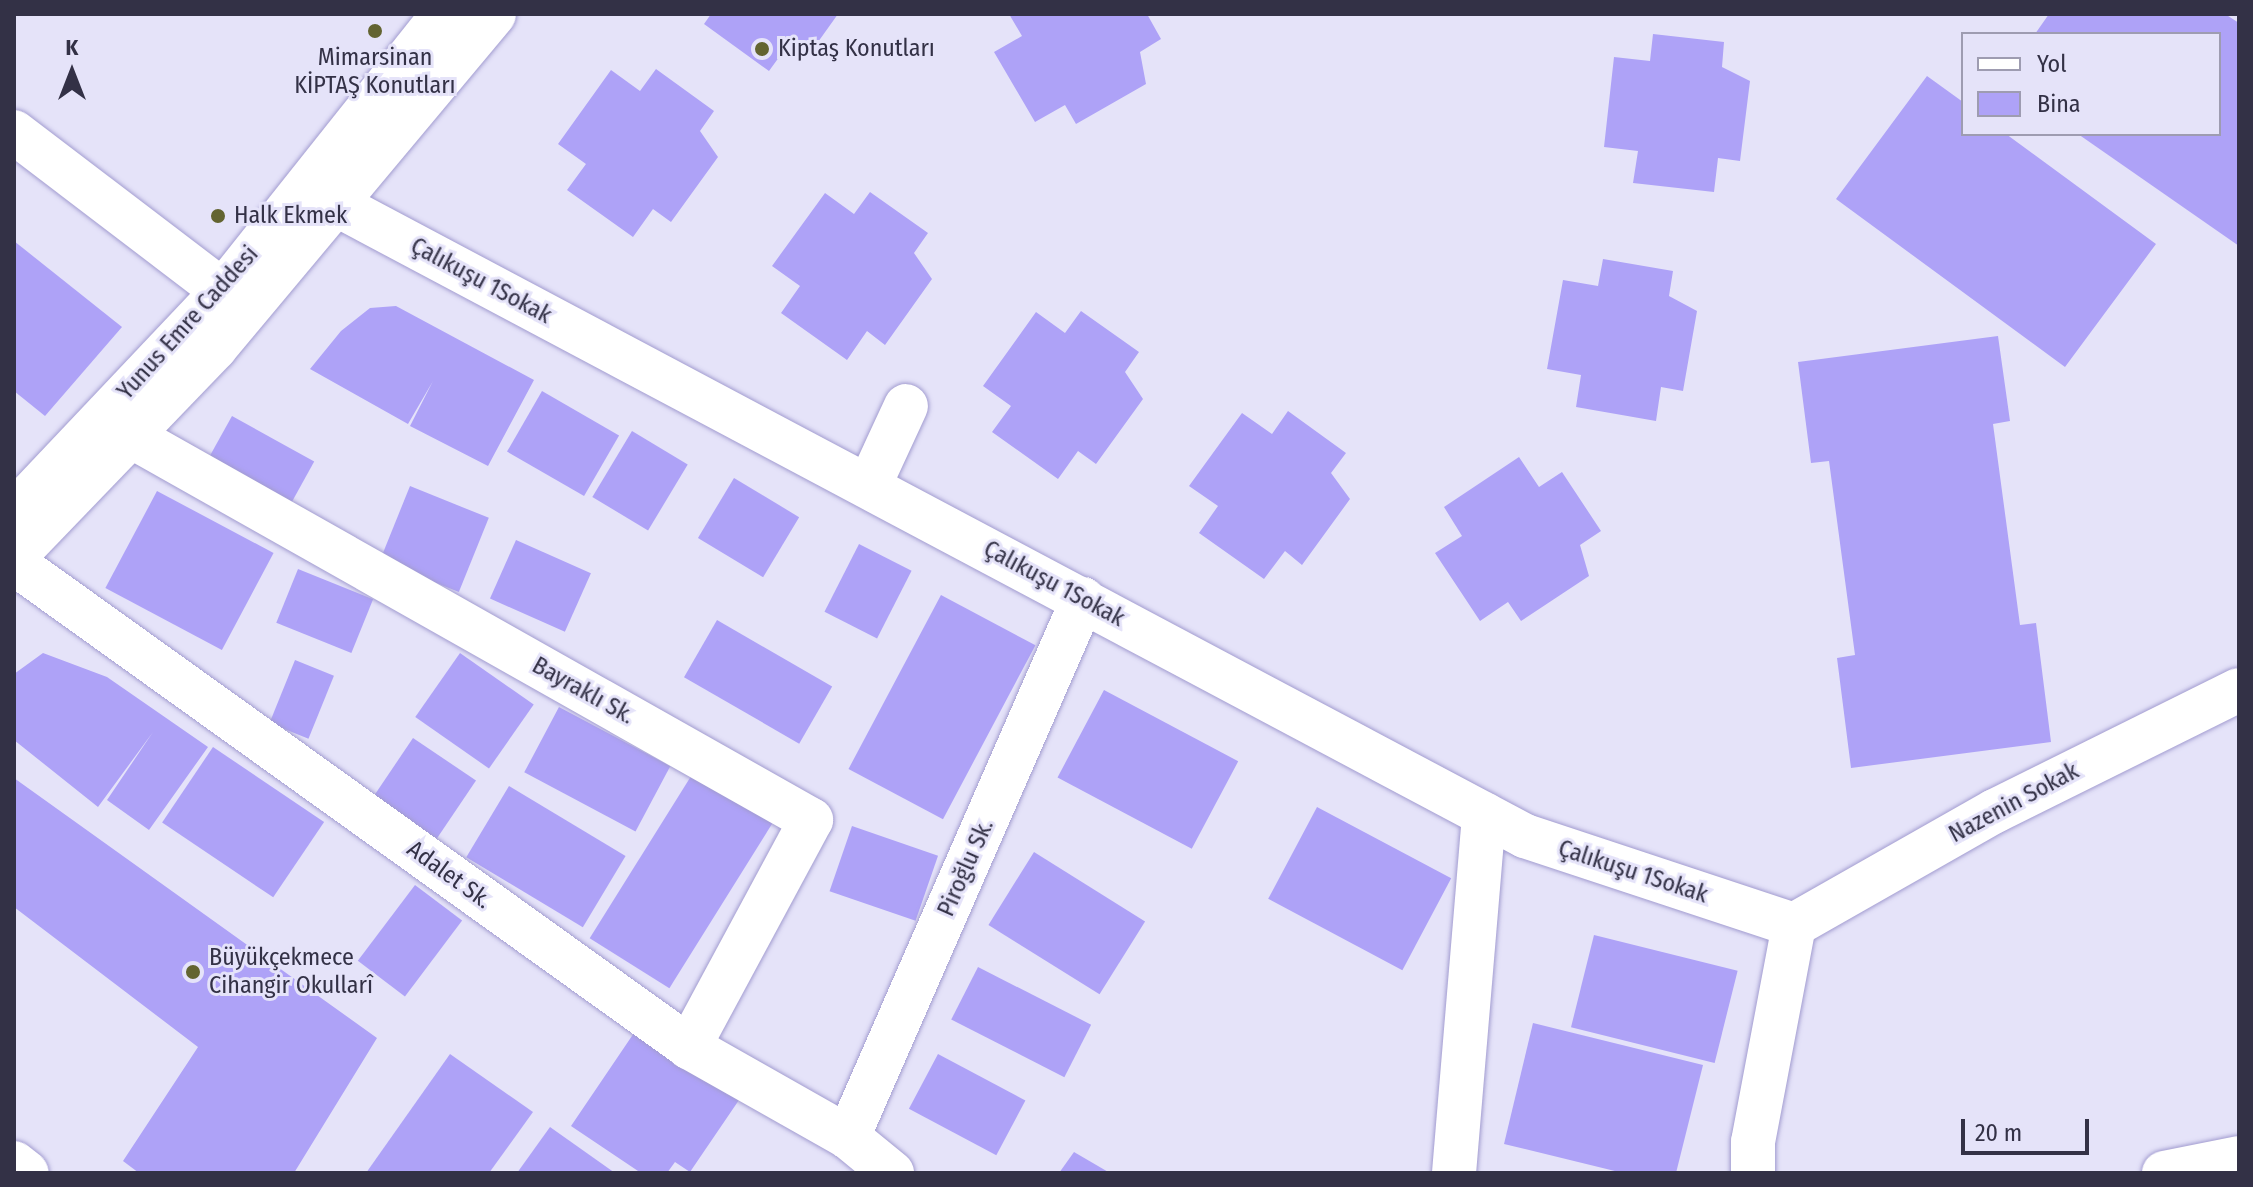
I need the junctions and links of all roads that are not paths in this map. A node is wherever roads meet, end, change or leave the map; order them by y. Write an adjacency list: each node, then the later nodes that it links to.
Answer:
1 (443, 14): 5 (street, Yunus Emre Caddesi)
2 (494, 14): 4 (street)
3 (14, 132): 5 (street)
4 (332, 202): 7 (street); 8 (street, Çalıkuşu 1Sokak)
5 (223, 291): 9 (street, Yunus Emre Caddesi)
6 (906, 406): 8 (street)
7 (131, 436): 10 (street); 15 (street, Bayraklı Sk.)
8 (869, 486): 11 (street, Çalıkuşu 1Sokak)
9 (14, 512)
10 (14, 560): 15 (street, Adalet Sk.)
11 (1083, 599): 13 (street, Çalıkuşu 1Sokak); 16 (street, Piroğlu Sk.)
12 (2239, 690): 14 (street, Nazenin Sokak)
13 (1484, 814): 14 (street, Çalıkuşu 1Sokak); 21 (street)
14 (1794, 925): 22 (street)
15 (689, 1047): 16 (street, Adalet Sk.)
16 (848, 1137): 20 (street, Adalet Sk.)
17 (2239, 1158): 23 (street)
18 (14, 1163): 19 (street)
19 (27, 1173)
20 (892, 1173)
21 (1454, 1173)
22 (1753, 1173)
23 (2164, 1173)

